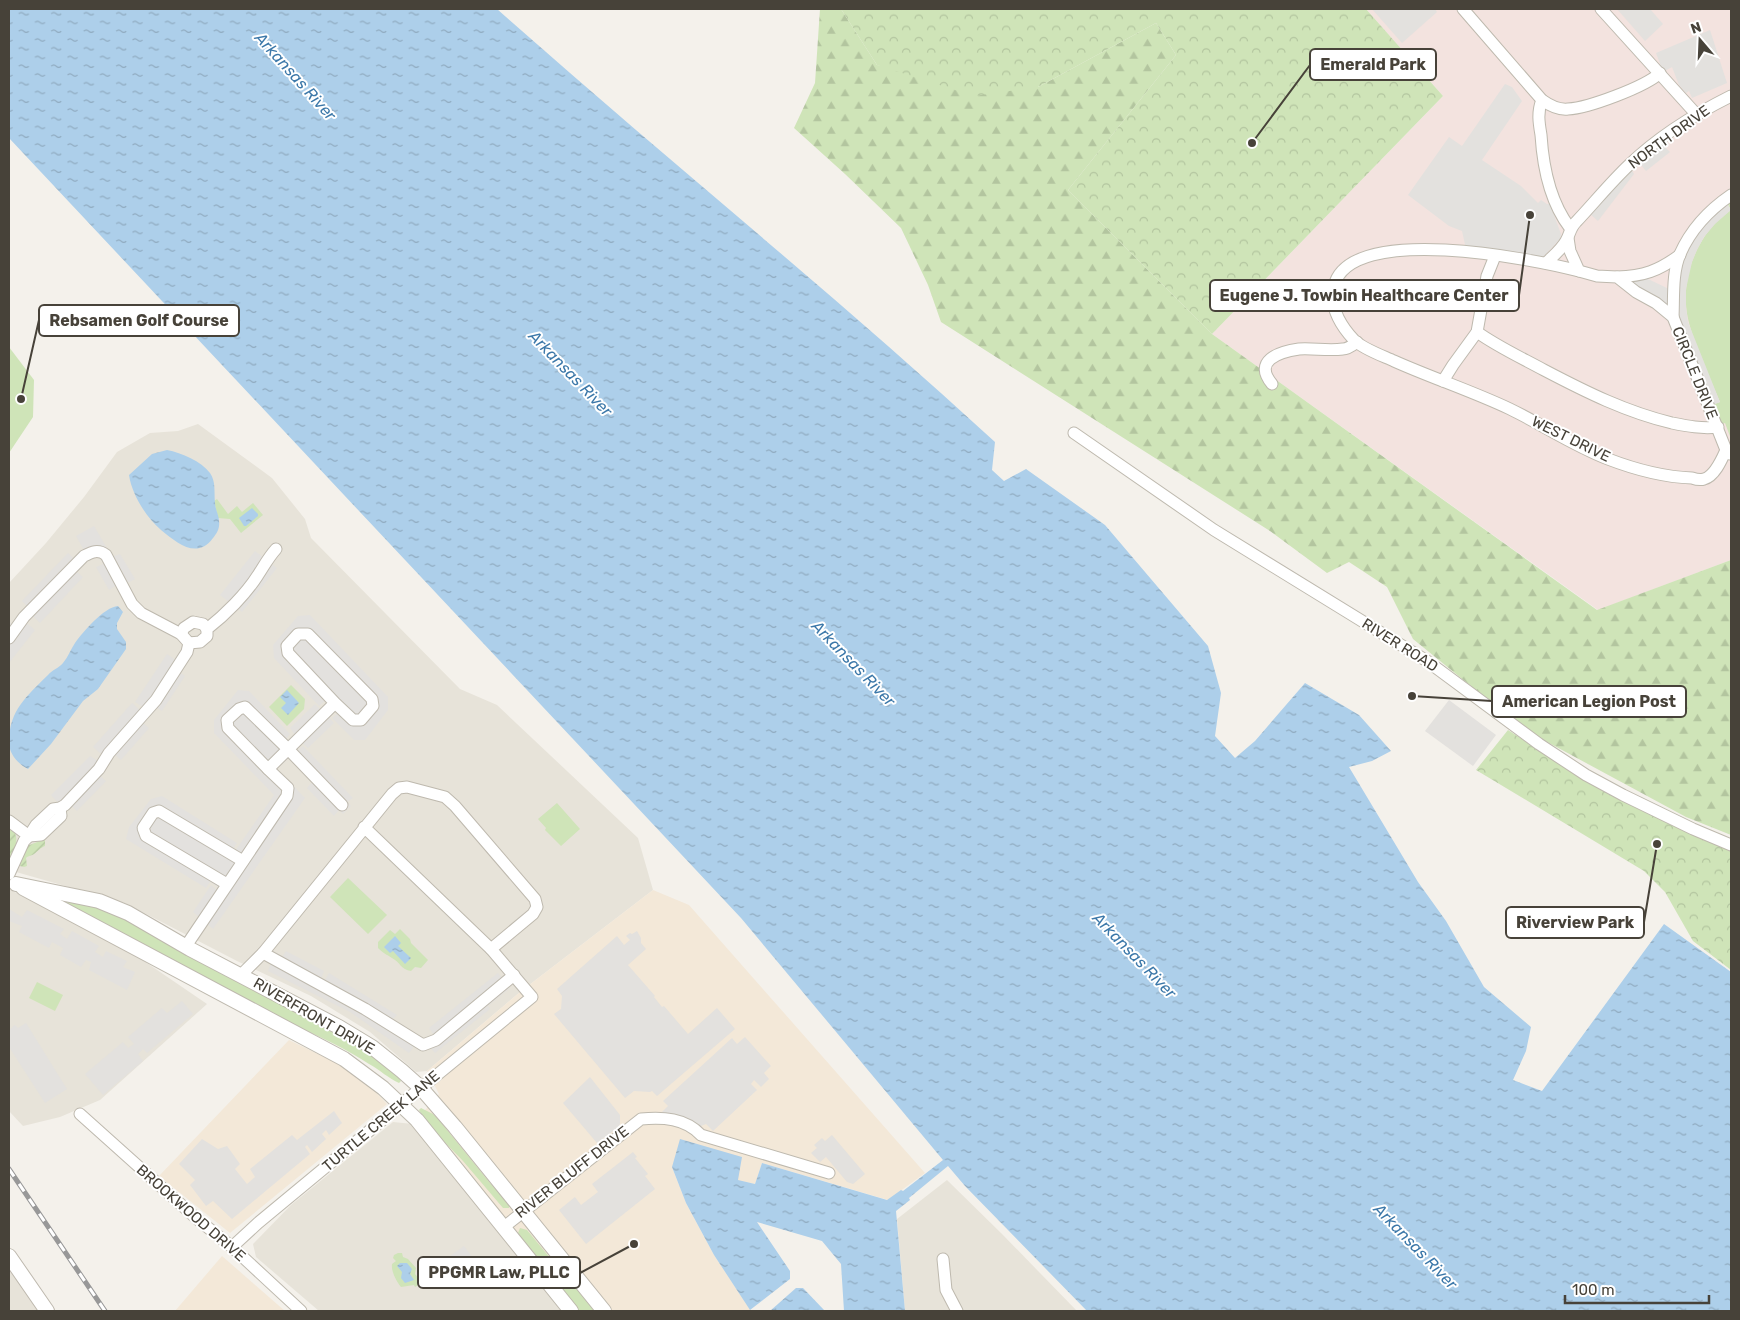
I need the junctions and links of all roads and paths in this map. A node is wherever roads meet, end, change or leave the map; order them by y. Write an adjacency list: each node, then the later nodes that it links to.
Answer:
1 (1463, 9): 5 (street)
2 (1601, 9): 3 (street)
3 (1660, 73): 5 (street); 6 (street)
4 (1731, 96): 6 (street, NORTH DRIVE)
5 (1542, 100): 8 (street)
6 (1697, 115): 8 (street, NORTH DRIVE)
7 (1731, 196): 9 (street)
8 (1569, 233): 11 (street, NORTH DRIVE); 12 (street)
9 (1680, 255): 13 (street); 14 (street)
10 (1495, 256): 11 (street, WEST DRIVE); 15 (street); 16 (street, WEST DRIVE)
11 (1546, 263): 12 (street, WEST DRIVE)
12 (1579, 271): 13 (street, CIRCLE DRIVE)
13 (1617, 278): 14 (street, CIRCLE DRIVE)
14 (1672, 317): 19 (street, CIRCLE DRIVE)
15 (1478, 332): 17 (street); 19 (street)
16 (1357, 342): 17 (street, WEST DRIVE); 18 (street)
17 (1444, 381): 22 (street, WEST DRIVE)
18 (1272, 384)
19 (1718, 428): 21 (street, CIRCLE DRIVE)
20 (1074, 433): 34 (street, RIVER ROAD)
21 (1729, 453): 22 (street, CIRCLE DRIVE)
22 (1704, 479)
23 (276, 549): 24 (street)
24 (207, 629): 26 (street); 26 (street)
25 (9, 638): 26 (street)
26 (185, 639): 33 (street)
27 (335, 703): 27 (street); 28 (street)
28 (288, 749): 29 (street); 29 (street); 30 (street)
29 (268, 769): 35 (street)
30 (342, 805)
31 (9, 820): 33 (street)
32 (364, 828): 39 (street); 39 (street); 40 (street)
33 (29, 836): 36 (street)
34 (1731, 845)
35 (243, 862): 37 (street); 37 (street)
36 (11, 880): 38 (street, RIVERFRONT DRIVE); 44 (street, RIVERFRONT DRIVE)
37 (227, 884): 38 (street)
38 (186, 946): 41 (street, RIVERFRONT DRIVE)
39 (491, 949): 42 (street)
40 (262, 953): 41 (street); 42 (street)
41 (240, 975): 43 (street, RIVERFRONT DRIVE)
42 (514, 975): 43 (street, TURTLE CREEK LANE)
43 (420, 1088): 44 (street, TURTLE CREEK LANE); 47 (street, RIVERFRONT DRIVE)
44 (401, 1104): 48 (street, RIVERFRONT DRIVE); 49 (street, TURTLE CREEK LANE)
45 (80, 1114): 49 (street, BROOKWOOD DRIVE)
46 (829, 1173): 47 (street, RIVER BLUFF DRIVE)
47 (522, 1211): 48 (street, RIVER BLUFF DRIVE); 55 (street, RIVERFRONT DRIVE)
48 (504, 1227): 54 (street, RIVERFRONT DRIVE)
49 (232, 1247): 53 (street, BROOKWOOD DRIVE)
50 (9, 1256): 52 (street)
51 (943, 1259): 56 (street)
52 (47, 1311)
53 (301, 1311)
54 (571, 1311)
55 (604, 1311)
56 (957, 1311)

